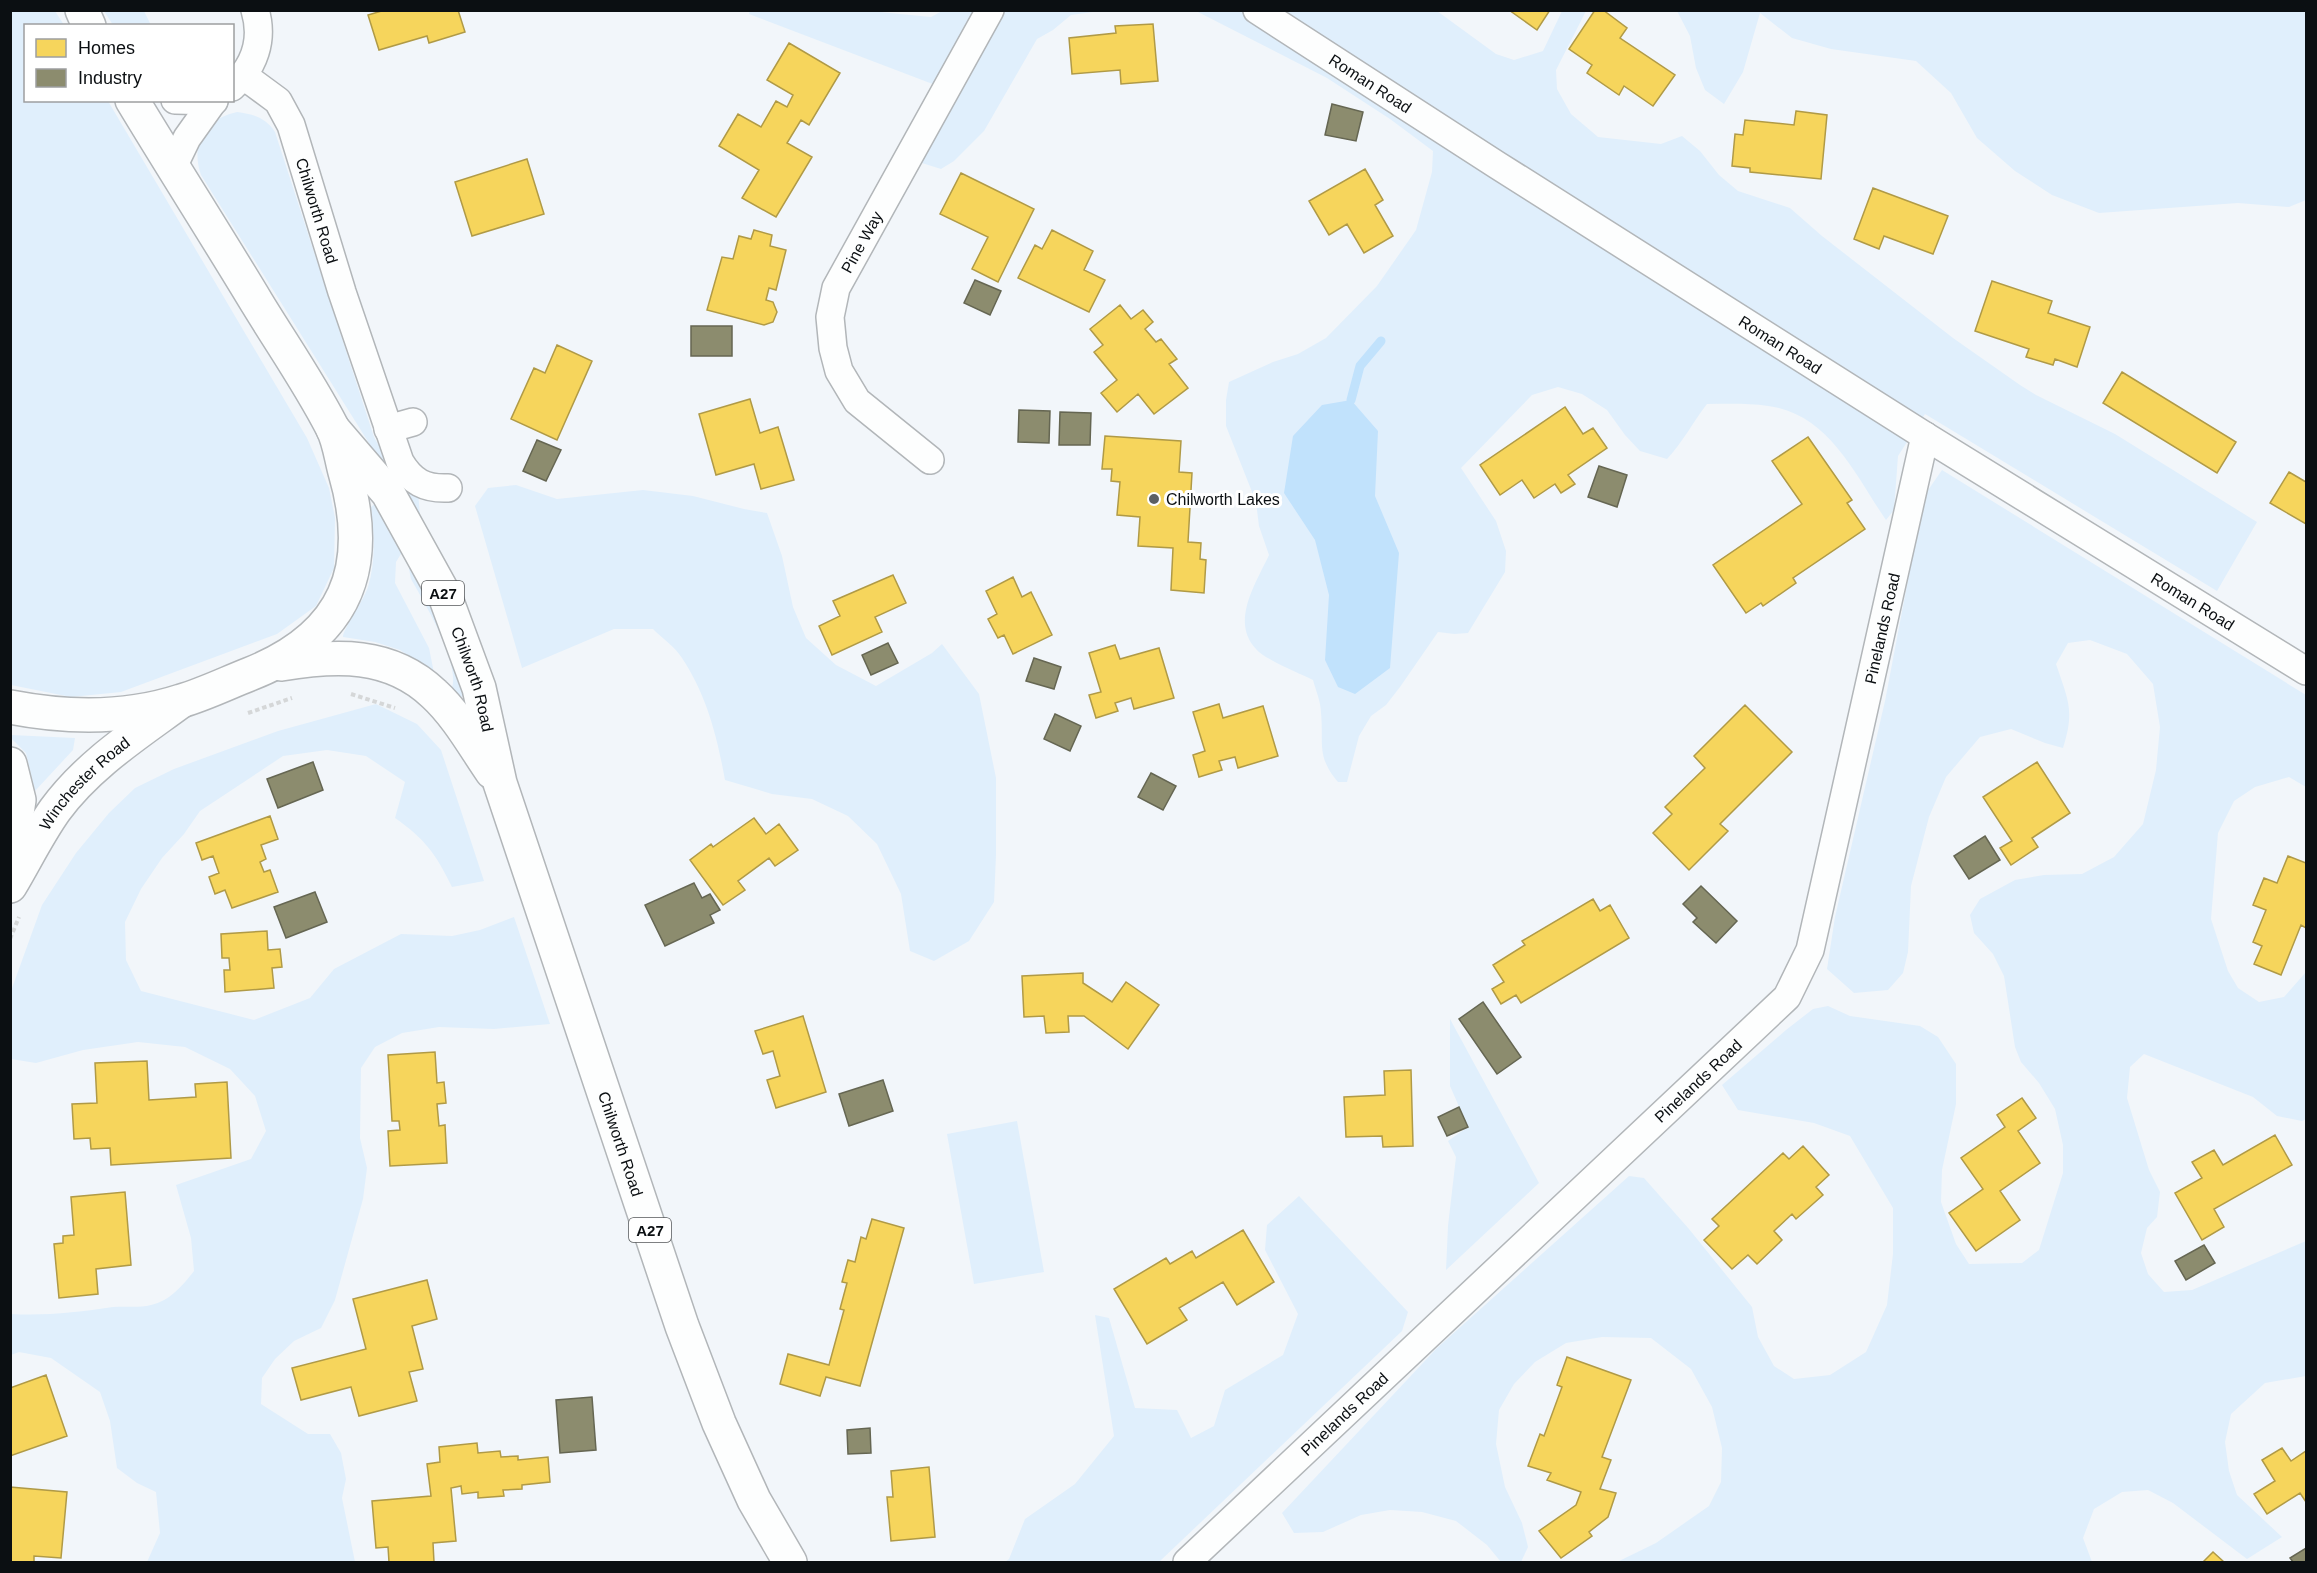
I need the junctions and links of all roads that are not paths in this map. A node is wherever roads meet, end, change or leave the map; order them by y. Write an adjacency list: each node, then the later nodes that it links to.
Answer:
1 (82, 10): 5 (main road)
2 (255, 10): 6 (street)
3 (990, 10): 12 (street, Pine Way)
4 (1257, 10): 11 (street, Roman Road)
5 (88, 24)
6 (238, 81): 13 (street, Chilworth Road)
7 (133, 102): 9 (main road, A27)
8 (213, 102): 9 (street)
9 (173, 167): 10 (main road, A27)
10 (333, 429): 14 (main road, A27); 19 (main road, Chilworth Road / A27)
11 (1925, 436): 15 (street, Roman Road); 23 (street, Pinelands Road)
12 (930, 460)
13 (448, 488)
14 (269, 666): 16 (main road, A27); 19 (main road, Chilworth Road / A27)
15 (2307, 671)
16 (180, 702): 17 (main road, A27); 21 (main road, Winchester Road)
17 (10, 707)
18 (10, 764): 20 (main road, Winchester Road)
19 (500, 783): 22 (main road, Chilworth Road / A27)
20 (10, 860)
21 (10, 886)
22 (790, 1563)
23 (1187, 1563)

